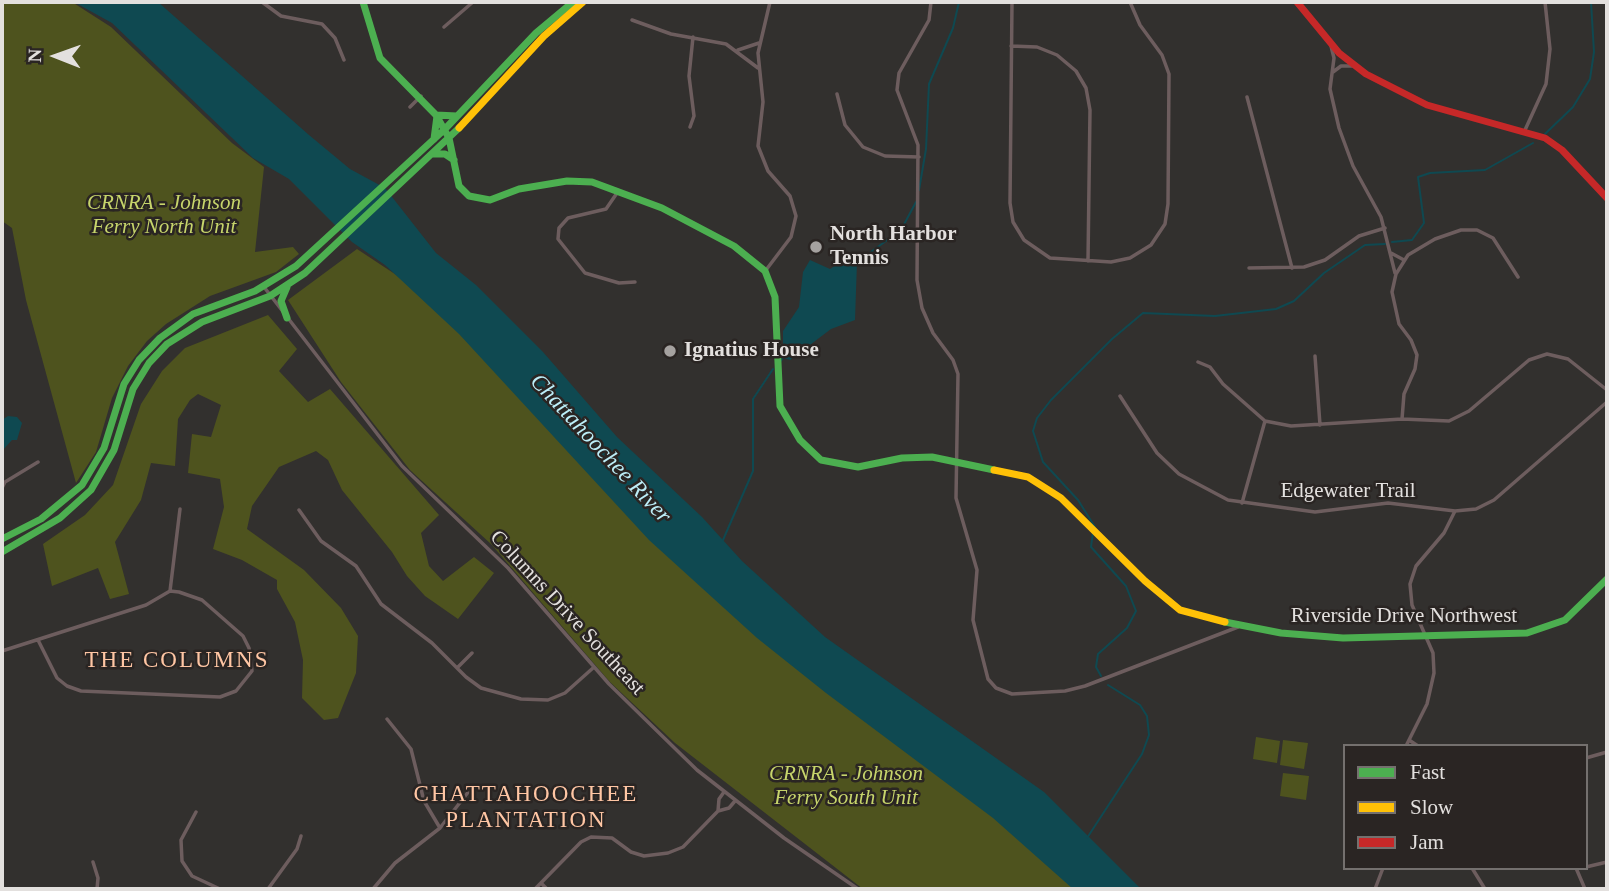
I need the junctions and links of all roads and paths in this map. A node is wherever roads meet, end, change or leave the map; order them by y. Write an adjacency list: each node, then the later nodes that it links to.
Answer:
1 (262, 2): 19 (street)
2 (363, 2): 24 (street)
3 (472, 2): 13 (street)
4 (573, 2): 28 (street)
5 (583, 2): 32 (street)
6 (770, 2): 15 (street)
7 (931, 2): 35 (street)
8 (1012, 2): 17 (street)
9 (1130, 2): 42 (street)
10 (1297, 2): 16 (street)
11 (1545, 2): 31 (street)
12 (632, 20): 14 (street)
13 (444, 27)
14 (693, 37): 18 (street); 29 (street)
15 (760, 43): 18 (street); 21 (street)
16 (1331, 43): 20 (street); 22 (street)
17 (1011, 46): 42 (street); 42 (street)
18 (738, 50): 21 (street)
19 (344, 60)
20 (1354, 66): 22 (street); 31 (street)
21 (758, 68): 45 (street)
22 (1331, 74): 39 (street)
23 (837, 94): 35 (street)
24 (421, 96): 26 (street); 27 (street)
25 (1247, 97): 44 (street)
26 (410, 107)
27 (437, 115): 28 (street); 30 (street); 33 (street)
28 (459, 116): 30 (street)
29 (690, 127)
30 (445, 129): 32 (street); 33 (street)
31 (1525, 130): 38 (street)
32 (449, 138): 34 (street); 36 (street)
33 (433, 140): 49 (street)
34 (431, 155): 36 (street); 50 (street)
35 (919, 158): 62 (street)
36 (454, 160): 37 (street)
37 (618, 191): 45 (street); 48 (street)
38 (1607, 198)
39 (1385, 228): 40 (street); 44 (street)
40 (1391, 253): 41 (street); 46 (street)
41 (1404, 260): 46 (street); 47 (street)
42 (1088, 261)
43 (1249, 268): 44 (street)
44 (1292, 268)
45 (765, 271): 62 (street, Riverside Drive Northwest)
46 (1396, 274): 58 (street)
47 (1518, 277)
48 (635, 282)
49 (264, 287): 51 (street, Columns Drive Southeast); 69 (street)
50 (287, 287): 51 (street); 52 (street)
51 (270, 296): 52 (street, Columns Drive Southeast); 70 (street)
52 (286, 318): 79 (street, Columns Drive Southeast)
53 (1315, 356): 60 (street)
54 (1198, 362): 59 (street)
55 (1607, 390): 58 (street)
56 (1121, 396): 65 (street, Edgewater Trail)
57 (1607, 402): 68 (street)
58 (1402, 419): 60 (street)
59 (1265, 421): 60 (street); 65 (street)
60 (1320, 425)
61 (38, 462): 63 (street)
62 (955, 462): 73 (street, Riverside Drive Northwest); 73 (street)
63 (3, 480): 64 (street)
64 (2, 488)
65 (1242, 504): 68 (street, Edgewater Trail)
66 (180, 509): 72 (street)
67 (299, 510): 78 (street)
68 (1455, 511): 74 (street)
69 (2, 539)
70 (2, 552)
71 (1607, 579): 74 (street, Riverside Drive Northwest)
72 (170, 591): 75 (street); 75 (street)
73 (1244, 626): 74 (street, Riverside Drive Northwest)
74 (1425, 634): 81 (street)
75 (38, 640): 76 (street)
76 (2, 651)
77 (472, 653): 78 (street)
78 (457, 668): 79 (street)
79 (593, 668): 87 (street, Columns Drive Southeast)
80 (387, 719): 91 (street)
81 (1409, 740): 82 (street); 83 (street)
82 (1407, 744)
83 (1415, 744)
84 (1607, 752): 85 (street)
85 (1588, 757)
86 (473, 786): 91 (street)
87 (724, 792): 88 (street, Columns Drive Southeast); 89 (street)
88 (735, 801): 89 (street); 110 (street, Columns Drive Southeast)
89 (718, 811): 101 (street)
90 (196, 812): 94 (street)
91 (440, 828): 107 (street)
92 (301, 836): 106 (street)
93 (173, 849): 94 (street)
94 (180, 849): 103 (street)
95 (93, 862): 102 (street)
96 (1607, 862): 97 (street)
97 (1588, 867)
98 (1381, 870): 111 (street)
99 (1473, 870): 112 (street)
100 (1576, 870): 113 (street)
101 (541, 883): 108 (street); 109 (street)
102 (97, 889)
103 (220, 889)
104 (239, 889): 105 (street)
105 (249, 889)
106 (268, 889)
107 (373, 889)
108 (535, 889)
109 (547, 889)
110 (858, 889)
111 (1375, 889)
112 (1485, 889)
113 (1585, 889)

